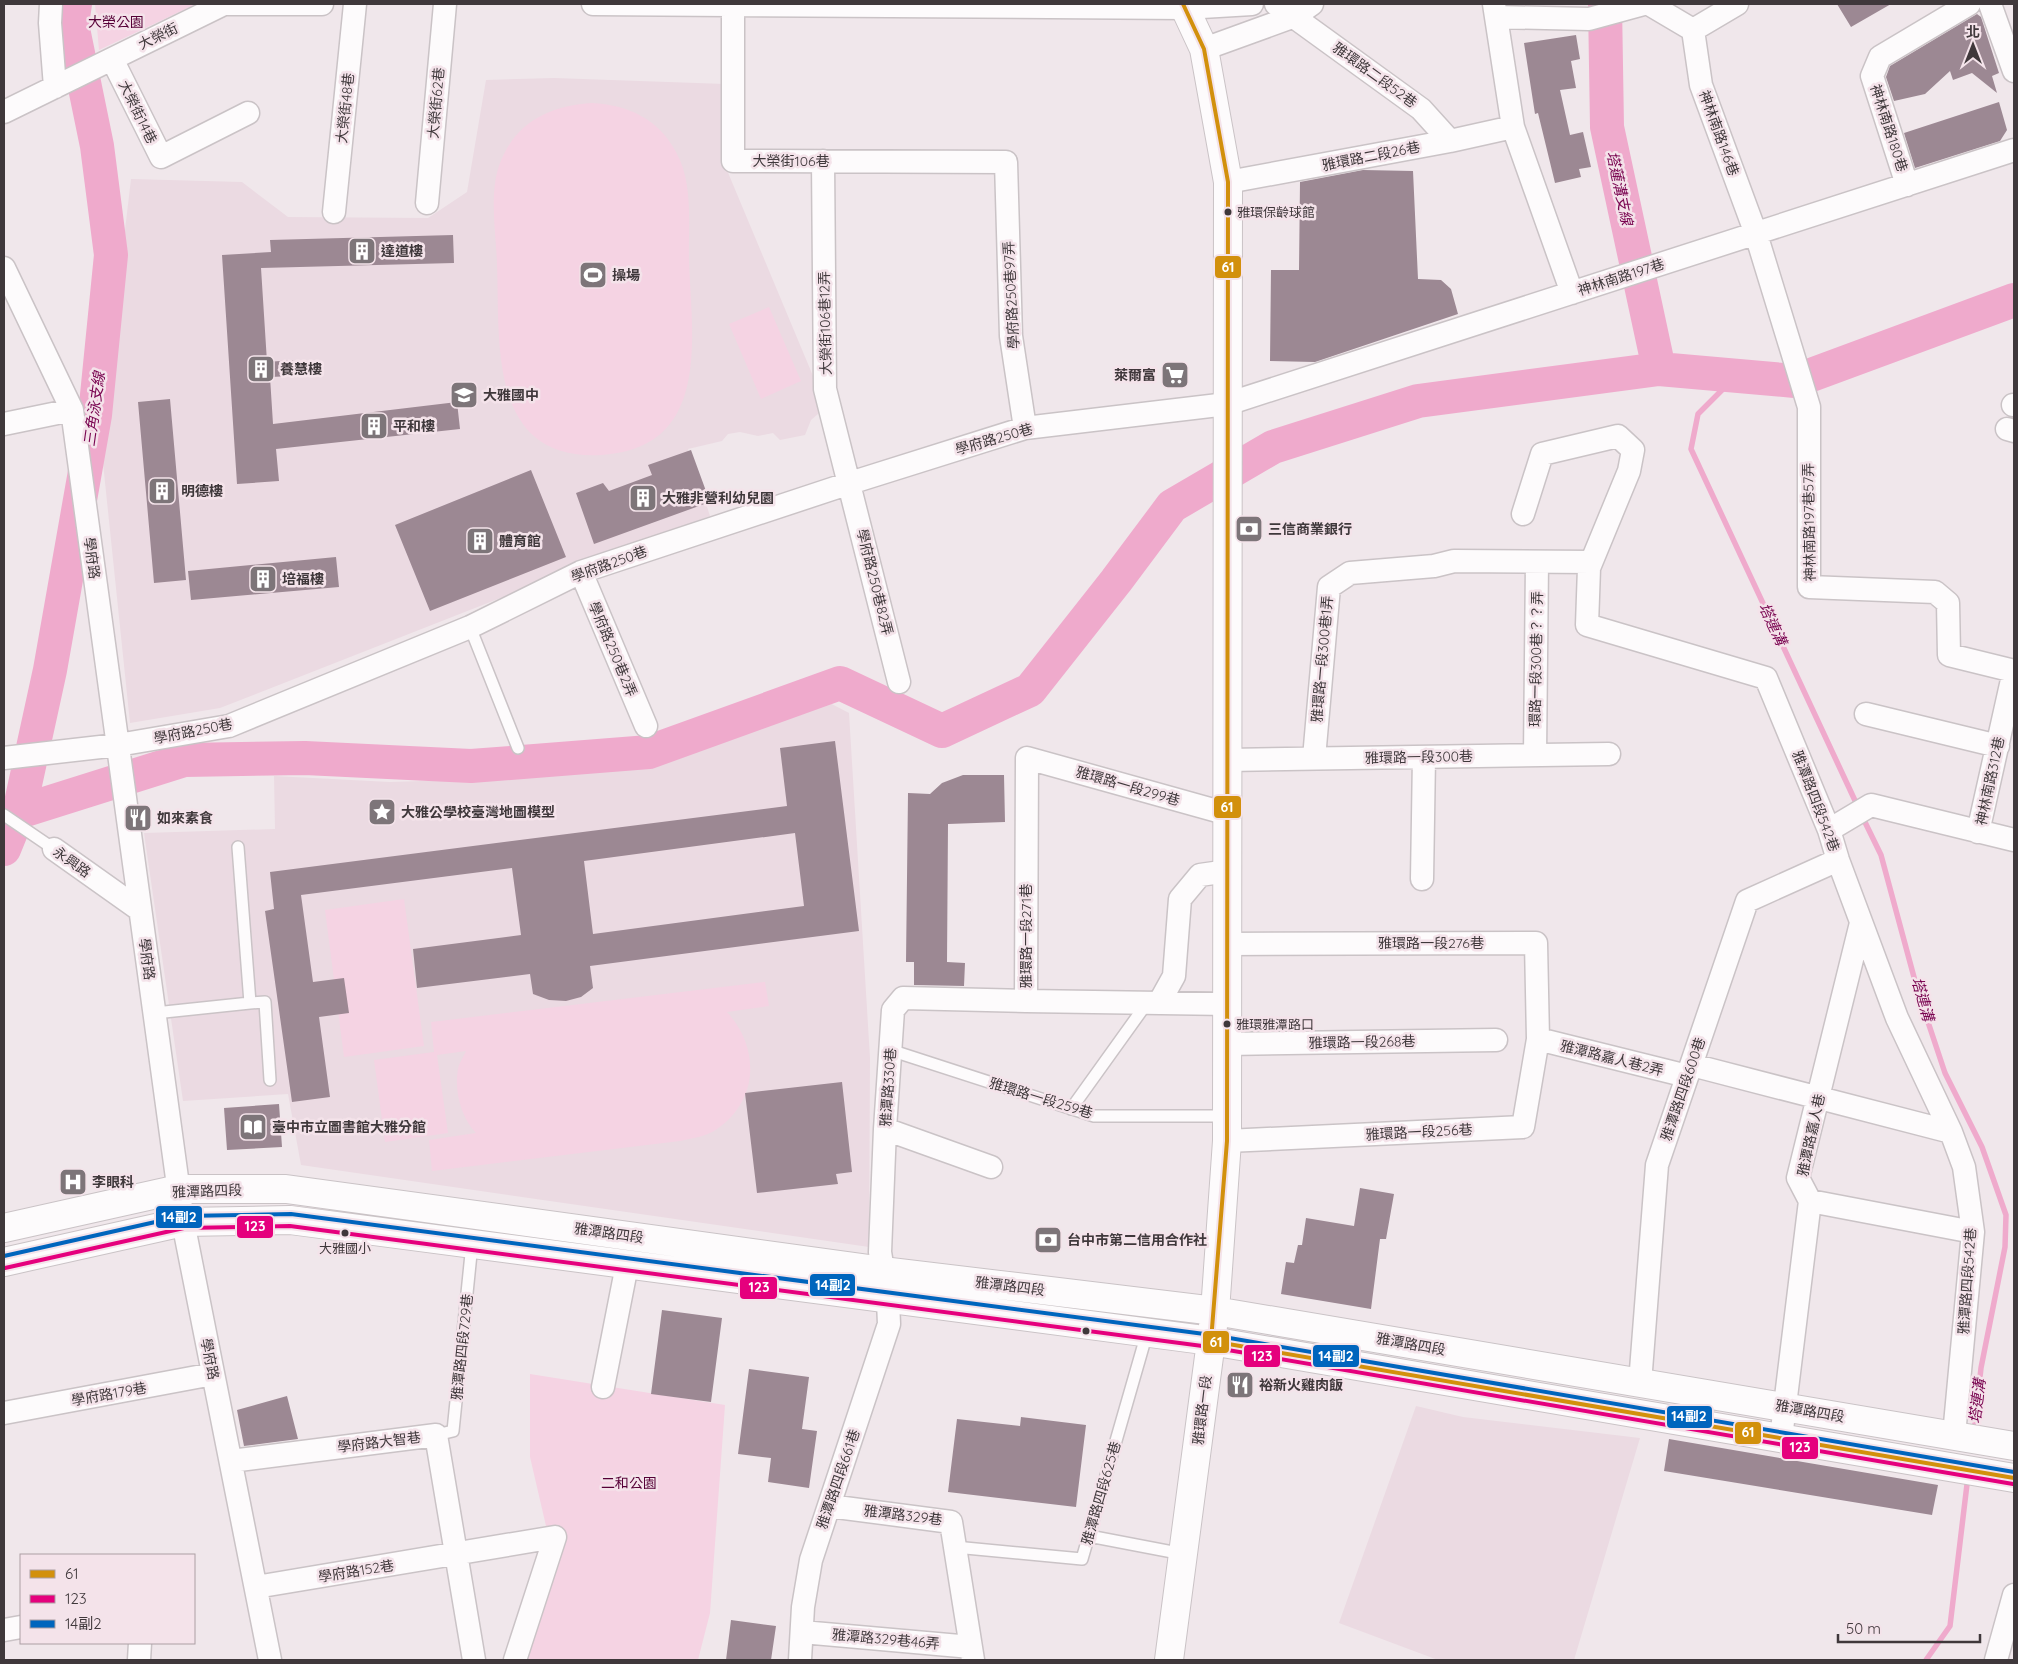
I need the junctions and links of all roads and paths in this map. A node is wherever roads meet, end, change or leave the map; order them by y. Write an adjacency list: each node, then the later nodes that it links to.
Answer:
1 (51, 4): 23 (street)
2 (309, 4): 3 (street, 大榮街); 21 (street, 大榮街)
3 (322, 4)
4 (355, 4): 34 (street, 大榮街48巷)
5 (445, 4): 33 (street, 大榮街62巷)
6 (593, 4): 7 (street)
7 (614, 4): 8 (street)
8 (748, 4): 15 (street); 29 (street, 大榮街106巷)
9 (1252, 4): 15 (street)
10 (1276, 4): 17 (street, 雅環路二段52巷)
11 (1649, 4): 19 (street)
12 (1737, 4): 19 (street)
13 (1969, 4): 32 (street, 神林南路180巷)
14 (1990, 4): 22 (street)
15 (1184, 6): 20 (street, 雅環路一段)
16 (1635, 6): 18 (street)
17 (1304, 10): 20 (street); 27 (street, 雅環路二段52巷)
18 (1495, 10): 26 (street)
19 (1693, 30): 35 (street, 神林南路146巷)
20 (1204, 49): 31 (street, 雅環路一段)
21 (108, 61): 23 (street, 大榮街); 25 (street, 大榮街14巷)
22 (2014, 71)
23 (59, 85): 24 (street, 大榮街)
24 (4, 112)
25 (248, 113)
26 (1513, 127): 27 (street, 雅環路二段26巷); 37 (street)
27 (1450, 141): 31 (street, 雅環路二段26巷)
28 (2014, 150): 32 (street, 神林南路197巷)
29 (823, 161): 30 (street, 大榮街106巷); 42 (street, 大榮街106巷12弄)
30 (1006, 162): 41 (street, 學府路250巷97弄)
31 (1228, 182): 38 (street, 雅環路一段)
32 (1908, 184): 35 (street, 神林南路197巷)
33 (427, 203)
34 (334, 212)
35 (1756, 234): 37 (street, 神林南路197巷); 48 (street, 神林南路197巷57弄)
36 (4, 268): 39 (street, 學府路)
37 (1572, 293): 38 (street, 神林南路197巷)
38 (1227, 404): 41 (street, 學府路250巷); 61 (street, 雅環路一段)
39 (72, 410): 40 (street); 52 (street, 學府路)
40 (4, 424)
41 (1025, 428): 42 (street, 學府路250巷)
42 (850, 483): 46 (street, 學府路250巷); 49 (street, 學府路250巷82弄)
43 (1523, 514): 45 (street, 雅潭路四段542巷)
44 (1537, 562): 45 (street, 雅環路一段300巷1弄); 56 (street, 環路一段300巷？？弄); 60 (street, 雅環路一段300巷1弄)
45 (1591, 562): 64 (street, 雅潭路四段542巷)
46 (581, 572): 47 (street, 學府路250巷); 51 (street, 學府路250巷2弄)
47 (470, 627): 52 (street, 學府路250巷); 54 (lane)
48 (2014, 671): 53 (street, 神林南路312巷)
49 (899, 682)
50 (1866, 714): 53 (street)
51 (646, 726)
52 (118, 745): 57 (street, 學府路250巷); 72 (street, 學府路)
53 (1998, 746): 65 (street, 神林南路312巷)
54 (518, 748)
55 (1609, 754): 56 (street, 雅環路一段300巷)
56 (1535, 755): 58 (street, 雅環路一段300巷)
57 (22, 756)
58 (1424, 757): 60 (street, 雅環路一段300巷); 71 (street)
59 (1028, 758): 62 (street, 雅環路一段299巷); 75 (street, 雅環路一段271巷)
60 (1314, 758): 61 (street, 雅環路一段300巷)
61 (1228, 760): 62 (street, 雅環路一段)
62 (1228, 814): 70 (street, 雅環路一段)
63 (4, 815): 68 (lane, 永興路)
64 (1829, 830): 65 (street, 神林南路312巷); 69 (street, 雅潭路四段542巷)
65 (1978, 832): 66 (street, 神林南路312巷)
66 (2014, 840)
67 (238, 846): 76 (lane)
68 (54, 849): 72 (street, 永興路)
69 (1838, 860): 73 (street, 雅潭路四段542巷); 84 (street, 雅潭路四段600巷)
70 (1228, 871): 74 (street, 雅環路一段); 77 (street)
71 (1422, 879)
72 (140, 910): 79 (street, 學府路)
73 (1861, 923): 86 (street, 雅潭路嘉人巷); 90 (street, 雅潭路四段542巷)
74 (1228, 944): 78 (street, 雅環路一段); 80 (street, 雅環路一段276巷)
75 (1026, 1001): 77 (street, 雅環路一段271巷); 83 (street, 雅潭路330巷)
76 (250, 1003): 79 (lane); 85 (lane)
77 (1153, 1003): 78 (street, 雅環路一段271巷); 87 (lane)
78 (1228, 1004): 82 (street, 雅環路一段)
79 (155, 1013): 92 (street, 學府路)
80 (1538, 1039): 84 (street, 雅潭路嘉人巷2弄); 88 (street, 雅環路一段256巷)
81 (1496, 1040): 82 (street, 雅環路一段268巷)
82 (1227, 1044): 88 (street, 雅環路一段)
83 (890, 1050): 87 (lane, 雅環路一段259巷); 89 (street, 雅潭路330巷)
84 (1689, 1070): 86 (street, 雅潭路嘉人巷2弄); 106 (street, 雅潭路四段600巷)
85 (270, 1080)
86 (1818, 1097): 90 (street, 雅潭路嘉人巷2弄); 93 (street, 雅潭路嘉人巷)
87 (1071, 1109): 88 (lane, 雅環路一段259巷)
88 (1227, 1128): 102 (street, 雅環路一段)
89 (885, 1129): 91 (street); 100 (street, 雅潭路330巷)
90 (1951, 1132): 96 (street, 雅潭路四段542巷)
91 (991, 1167)
92 (179, 1190): 94 (street, 學府路); 95 (street, 雅潭路四段); 100 (street, 雅潭路四段)
93 (1810, 1201): 96 (street); 108 (street)
94 (184, 1222): 97 (street, 雅潭路四段); 98 (street, 雅潭路四段); 105 (street, 學府路)
95 (4, 1228)
96 (1973, 1232): 111 (street, 雅潭路四段542巷)
97 (472, 1244): 99 (street, 雅潭路四段); 110 (lane, 雅潭路四段729巷)
98 (4, 1262)
99 (627, 1265): 101 (street, 雅潭路四段); 107 (street)
100 (884, 1271): 101 (street, 雅潭路330巷); 102 (street, 雅潭路四段)
101 (888, 1300): 103 (street, 雅潭路四段); 116 (street, 雅潭路四段661巷)
102 (1215, 1311): 104 (street, 雅環路一段); 106 (street, 雅潭路四段)
103 (1148, 1333): 104 (street, 雅潭路四段); 117 (lane, 雅潭路四段625巷)
104 (1211, 1341): 112 (street, 雅潭路四段); 119 (street, 雅環路一段)
105 (214, 1374): 109 (street, 學府路179巷); 114 (street, 學府路)
106 (1640, 1383): 108 (street, 雅潭路四段)
107 (603, 1387)
108 (1785, 1407): 111 (street, 雅潭路四段); 112 (street)
109 (4, 1413)
110 (436, 1435): 114 (street, 學府路大智巷); 120 (street, 學府路大智巷)
111 (1954, 1436): 113 (street, 雅潭路四段)
112 (1781, 1438): 115 (street, 雅潭路四段)
113 (2014, 1446)
114 (231, 1461): 121 (street, 學府路)
115 (2014, 1478)
116 (829, 1506): 118 (street, 雅潭路329巷); 125 (street, 雅潭路四段661巷)
117 (1089, 1536): 118 (lane, 雅潭路四段625巷); 119 (lane)
118 (955, 1547): 127 (street)
119 (1183, 1554): 133 (street, 雅環路一段)
120 (456, 1555): 121 (street, 學府路152巷); 130 (street, 學府路大智巷); 131 (street)
121 (256, 1588): 129 (street, 學府路)
122 (2014, 1594): 134 (street)
123 (20, 1627): 124 (street)
124 (4, 1630)
125 (802, 1632): 127 (street, 雅潭路329巷46弄); 132 (street, 雅潭路四段661巷)
126 (140, 1644): 128 (street)
127 (972, 1654)
128 (138, 1660)
129 (270, 1660)
130 (474, 1660)
131 (515, 1660)
132 (800, 1660)
133 (1169, 1660)
134 (1996, 1660)

